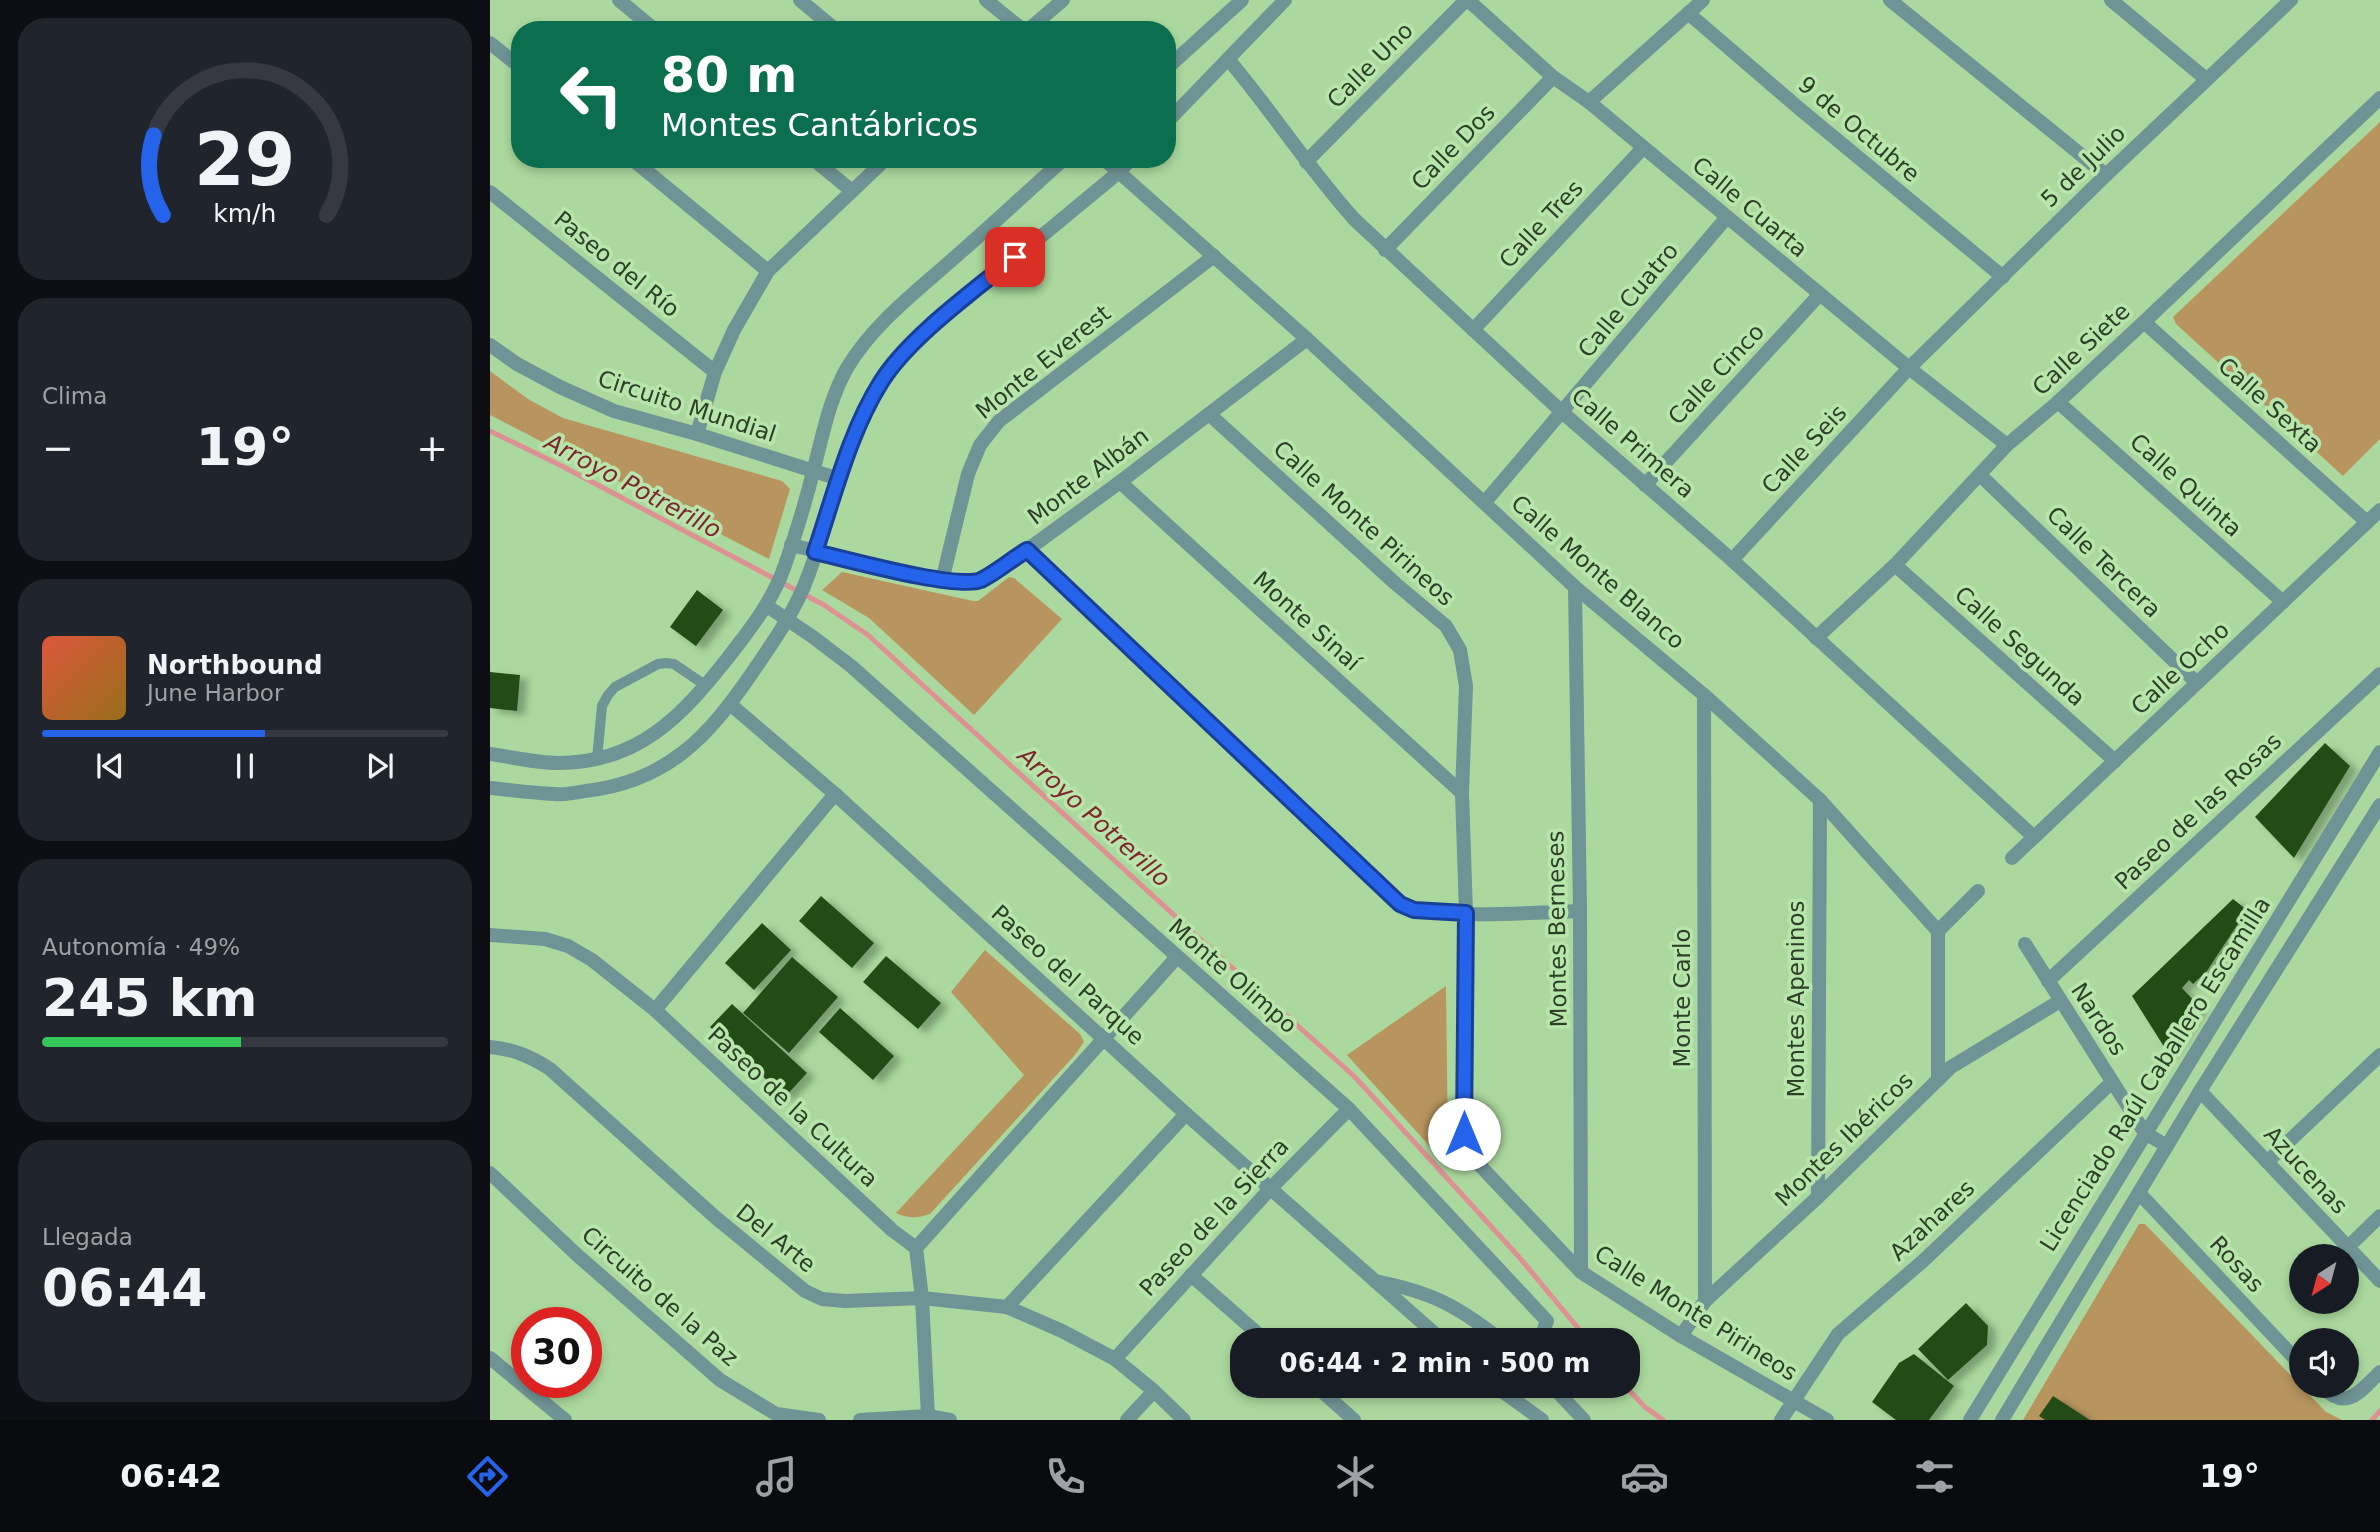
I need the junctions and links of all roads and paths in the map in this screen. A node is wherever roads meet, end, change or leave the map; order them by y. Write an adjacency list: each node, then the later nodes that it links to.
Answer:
1 (619, 0): 13 (street)
2 (800, 0): 14 (street)
3 (986, 0): 15 (street)
4 (1062, 0): 16 (street)
5 (1242, 0): 20 (street)
6 (1285, 0): 18 (street)
7 (1467, 0): 21 (street, Calle Cuarta); 27 (street, Calle Uno)
8 (1703, 0): 12 (street)
9 (1890, 0): 35 (street)
10 (2111, 0): 22 (street)
11 (2291, 0): 22 (street, 5 de Julio)
12 (1688, 13): 24 (street); 42 (street, 9 de Octubre)
13 (644, 21)
14 (825, 21)
15 (1012, 21)
16 (1038, 21)
17 (490, 43): 19 (street)
18 (1228, 59): 25 (street); 27 (street, Calle Primera)
19 (511, 60)
20 (1176, 60)
21 (1553, 77): 24 (street, Calle Cuarta); 39 (street, Calle Dos)
22 (2206, 79): 35 (street, 5 de Julio)
23 (2380, 98): 44 (street, Calle Siete)
24 (1589, 102): 26 (street, Calle Cuarta)
25 (1176, 113)
26 (1643, 148): 38 (street, Calle Cuarta); 45 (street, Calle Tres)
27 (1306, 162): 39 (street, Calle Primera)
28 (643, 168): 41 (street)
29 (824, 168): 36 (street)
30 (876, 168): 36 (street)
31 (1054, 168): 55 (street)
32 (1114, 168): 34 (street, Calle Monte Blanco)
33 (1123, 168): 34 (street)
34 (1119, 172): 40 (street, Calle Monte Blanco); 57 (street)
35 (2106, 175): 42 (street, 5 de Julio)
36 (852, 191): 41 (street)
37 (490, 192): 49 (street, Paseo del Río)
38 (1727, 217): 43 (street, Calle Cuarta); 51 (street, Calle Cuatro)
39 (1385, 250): 45 (street, Calle Primera)
40 (1214, 256): 46 (street, Calle Monte Blanco); 68 (street, Monte Everest)
41 (768, 271): 49 (street)
42 (2003, 277): 48 (street, 5 de Julio)
43 (1820, 294): 48 (street, Calle Cuarta); 59 (street, Calle Cinco)
44 (2144, 323): 50 (street, Calle Siete); 62 (street, Calle Sexta)
45 (1472, 330): 51 (street, Calle Primera)
46 (1307, 339): 52 (street, Monte Albán); 60 (street, Calle Monte Blanco)
47 (490, 345): 53 (street, Circuito Mundial)
48 (1909, 368): 54 (street, Calle Cuarta); 66 (street, Calle Seis)
49 (715, 372): 53 (street)
50 (2058, 402): 54 (street, Calle Siete); 71 (street, Calle Quinta)
51 (1563, 413): 59 (street, Calle Primera); 60 (street, Calle Cuatro)
52 (1209, 414): 58 (street, Monte Albán); 84 (street, Calle Monte Pirineos)
53 (697, 433): 55 (street, Circuito Mundial)
54 (2007, 445): 56 (street, Calle Siete)
55 (814, 470): 57 (street, Circuito Mundial); 63 (street)
56 (1980, 475): 67 (street, Calle Siete); 75 (street, Calle Tercera)
57 (839, 479): 65 (street)
58 (1120, 482): 64 (street, Monte Albán); 84 (street, Monte Sinaí)
59 (1645, 485): 66 (street, Calle Primera)
60 (1485, 502): 69 (street, Calle Monte Blanco)
61 (2380, 510): 62 (street, Calle Ocho)
62 (2367, 522): 71 (street, Calle Ocho)
63 (791, 545): 65 (street, Monte Albán); 70 (street)
64 (1027, 550): 68 (street, Monte Albán); 92 (street)
65 (815, 552): 68 (street, Monte Albán); 72 (street)
66 (1731, 560): 73 (street, Calle Primera)
67 (1895, 565): 73 (street, Calle Siete); 82 (street, Calle Segunda)
68 (942, 581)
69 (1575, 587): 77 (street, Calle Monte Blanco); 91 (street, Montes Berneses)
70 (770, 600): 72 (street, Monte Olimpo); 76 (street)
71 (2283, 602): 75 (street, Calle Ocho)
72 (788, 620): 78 (street); 96 (street, Monte Olimpo)
73 (1816, 638): 88 (street, Calle Primera)
74 (2380, 674): 97 (street, Paseo de las Rosas)
75 (2197, 683): 82 (street, Calle Ocho)
76 (705, 685): 81 (street); 81 (lane)
77 (1704, 695): 86 (street, Calle Monte Blanco); 125 (street, Monte Carlo)
78 (730, 704): 83 (street); 85 (street, Paseo del Parque)
79 (2380, 752): 108 (street, Licenciado Raúl Caballero Escamilla)
80 (490, 754): 81 (street)
81 (597, 759)
82 (2115, 761): 88 (street, Calle Ocho)
83 (490, 788)
84 (1462, 793): 92 (street, Calle Monte Pirineos)
85 (835, 794): 99 (street); 100 (street, Paseo del Parque)
86 (1820, 800): 93 (street, Calle Monte Blanco); 114 (street, Montes Apeninos)
87 (2380, 805): 105 (street, Licenciado Raúl Caballero Escamilla)
88 (2034, 837): 89 (street, Calle Ocho)
89 (2012, 858)
90 (1978, 891): 93 (street)
91 (1580, 911): 92 (street); 120 (street, Montes Berneses)
92 (1466, 913): 120 (street, Calle Monte Pirineos)
93 (1938, 931): 103 (street)
94 (490, 935): 99 (street, Paseo de la Cultura)
95 (2025, 944): 97 (street, Nardos)
96 (1177, 957): 100 (street); 106 (street, Monte Olimpo)
97 (2048, 981): 98 (street, Nardos)
98 (2060, 1001): 103 (street, Montes Ibéricos); 104 (street, Nardos)
99 (655, 1010): 118 (street, Paseo de la Cultura)
100 (1105, 1039): 107 (street, Paseo del Parque); 118 (street)
101 (490, 1047): 124 (street, Del Arte)
102 (2380, 1055): 110 (street)
103 (1938, 1080): 114 (street, Montes Ibéricos)
104 (2112, 1082): 108 (street, Nardos); 141 (street, Azahares)
105 (2200, 1091): 109 (street, Licenciado Raúl Caballero Escamilla); 110 (street, Azucenas)
106 (1349, 1109): 112 (street, Paseo de la Sierra); 130 (street, Monte Olimpo)
107 (1186, 1114): 112 (street, Paseo del Parque); 126 (street)
108 (2146, 1133): 109 (street, Nardos); 142 (street, Licenciado Raúl Caballero Escamilla)
109 (2167, 1146): 113 (street, Licenciado Raúl Caballero Escamilla)
110 (2267, 1162): 116 (street, Azucenas)
111 (490, 1173): 144 (street, Circuito de la Paz)
112 (1270, 1189): 121 (street, Paseo de la Sierra); 122 (street, Paseo del Parque)
113 (2139, 1193): 132 (street, Rosas); 157 (street, Licenciado Raúl Caballero Escamilla)
114 (1818, 1197): 125 (street, Montes Ibéricos)
115 (2380, 1216): 117 (street)
116 (2345, 1244)
117 (2351, 1244)
118 (916, 1248): 124 (street)
119 (2359, 1259): 123 (street, Azucenas)
120 (1581, 1272): 131 (street, Calle Monte Pirineos)
121 (1191, 1275): 127 (street); 134 (street, Paseo de la Sierra)
122 (1375, 1281): 128 (street, Paseo del Parque); 129 (street, Paseo del Parque)
123 (2380, 1281)
124 (922, 1298): 126 (street, Del Arte); 143 (street)
125 (1705, 1301): 131 (street, Montes Ibéricos)
126 (1007, 1307): 134 (street, Del Arte)
127 (1251, 1328)
128 (1428, 1328)
129 (1486, 1328)
130 (1544, 1328)
131 (1681, 1336): 141 (street, Calle Monte Pirineos)
132 (2289, 1352)
133 (490, 1358): 145 (street)
134 (1115, 1359): 136 (street, Del Arte)
135 (2379, 1375): 137 (street)
136 (1154, 1391): 149 (street); 150 (street, Del Arte)
137 (2359, 1392)
138 (1329, 1398): 151 (street)
139 (1512, 1398): 152 (street)
140 (1563, 1398): 153 (street)
141 (1793, 1401): 154 (street, Azahares); 155 (street, Calle Monte Pirineos)
142 (1973, 1415): 156 (street)
143 (928, 1416): 147 (street); 148 (street)
144 (773, 1417): 146 (street, Circuito de la Paz)
145 (565, 1420)
146 (819, 1420)
147 (860, 1420)
148 (950, 1420)
149 (1127, 1420)
150 (1184, 1420)
151 (1354, 1420)
152 (1542, 1420)
153 (1584, 1420)
154 (1781, 1420)
155 (1827, 1420)
156 (1993, 1420)
157 (2002, 1420)

